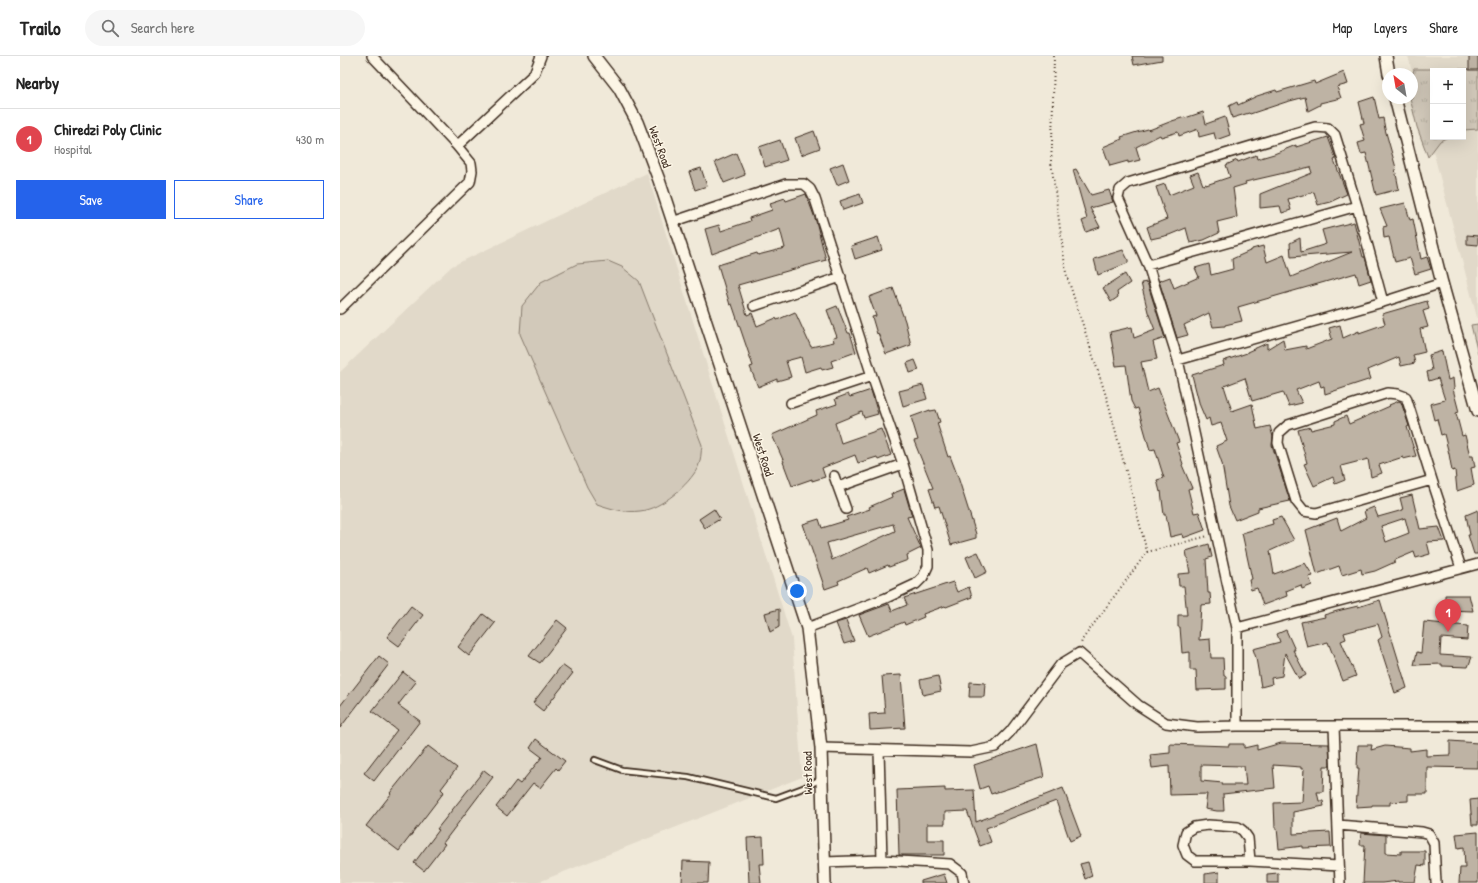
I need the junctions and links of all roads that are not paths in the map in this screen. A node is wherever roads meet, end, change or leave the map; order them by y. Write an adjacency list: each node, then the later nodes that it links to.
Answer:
1 (372, 56): 7 (street)
2 (541, 56): 7 (street)
3 (594, 56): 9 (street, West Road)
4 (1386, 56): 5 (street)
5 (1388, 68)
6 (1397, 104): 12 (street)
7 (458, 146): 15 (street)
8 (1357, 206): 10 (street); 10 (street); 13 (street)
9 (672, 222): 11 (street); 27 (street, West Road)
10 (1148, 265): 16 (street)
11 (840, 277): 14 (street); 17 (street)
12 (1442, 283): 13 (street); 19 (street)
13 (1382, 302): 16 (street)
14 (754, 306)
15 (340, 309)
16 (1178, 360): 28 (street)
17 (872, 376): 18 (street); 20 (street)
18 (791, 404)
19 (1478, 410)
20 (903, 464): 23 (street); 27 (street)
21 (834, 476): 23 (street)
22 (1432, 480): 22 (street); 26 (street)
23 (838, 487): 24 (street)
24 (846, 509)
25 (1478, 564): 26 (street)
26 (1461, 568): 28 (street)
27 (807, 628): 32 (street, West Road)
28 (1237, 628): 29 (street)
29 (1237, 726): 30 (street); 33 (street)
30 (1334, 726): 31 (street); 36 (street)
31 (1478, 726)
32 (821, 748): 33 (street); 35 (street, West Road)
33 (880, 750): 37 (street)
34 (595, 760): 35 (lane)
35 (821, 779): 39 (street, West Road)
36 (1338, 825): 40 (street); 44 (street)
37 (882, 860): 39 (street); 42 (street)
38 (1250, 861): 38 (street); 40 (street)
39 (824, 862): 41 (street, West Road)
40 (1338, 866): 43 (street)
41 (825, 883)
42 (964, 883)
43 (1340, 883)
44 (1436, 883)

